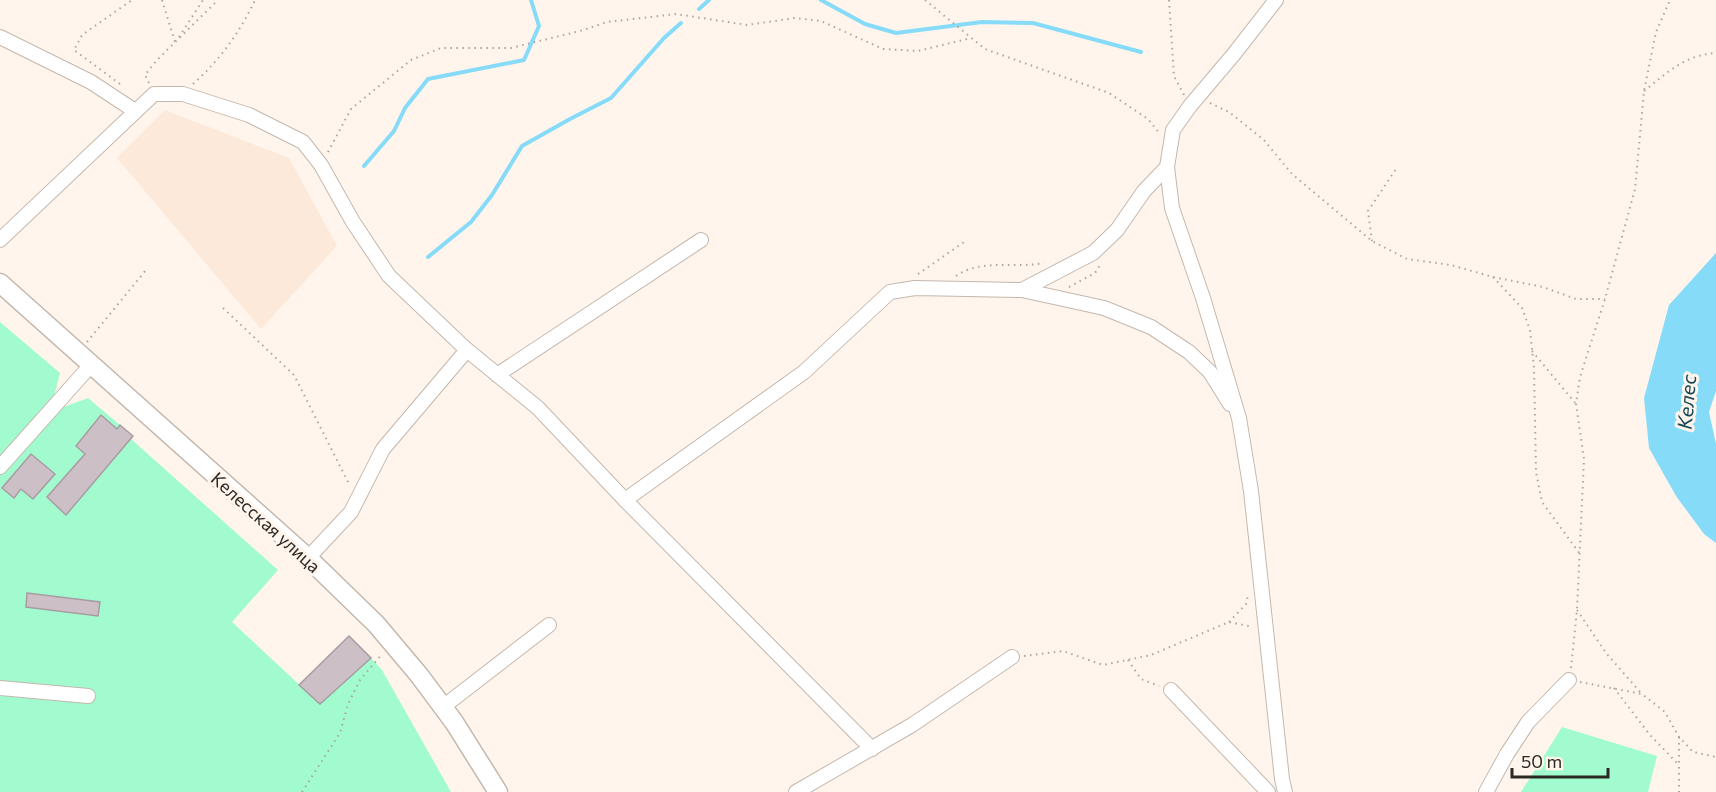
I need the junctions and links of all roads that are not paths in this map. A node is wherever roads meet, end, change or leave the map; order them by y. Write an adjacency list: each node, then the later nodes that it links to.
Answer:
1 (1276, 0): 4 (street)
2 (0, 37): 3 (street)
3 (145, 102): 5 (street); 9 (street)
4 (1167, 167): 8 (street); 12 (street)
5 (0, 240)
6 (701, 240): 11 (street)
7 (0, 283): 10 (main road, Келесская улица)
8 (1022, 290): 12 (street); 14 (street)
9 (466, 350): 11 (street); 15 (street)
10 (85, 359): 13 (street); 15 (main road, Келесская улица)
11 (497, 375): 14 (street)
12 (1239, 418): 27 (street)
13 (0, 467)
14 (625, 500): 23 (street)
15 (308, 558): 22 (main road, Келесская улица)
16 (549, 625): 22 (street)
17 (1012, 657): 23 (street)
18 (1569, 680): 28 (street)
19 (0, 688): 21 (street)
20 (1172, 690): 26 (street)
21 (88, 696)
22 (443, 707): 24 (main road, Келесская улица)
23 (872, 748): 25 (street)
24 (498, 792)
25 (796, 792)
26 (1268, 792)
27 (1285, 792)
28 (1486, 792)

